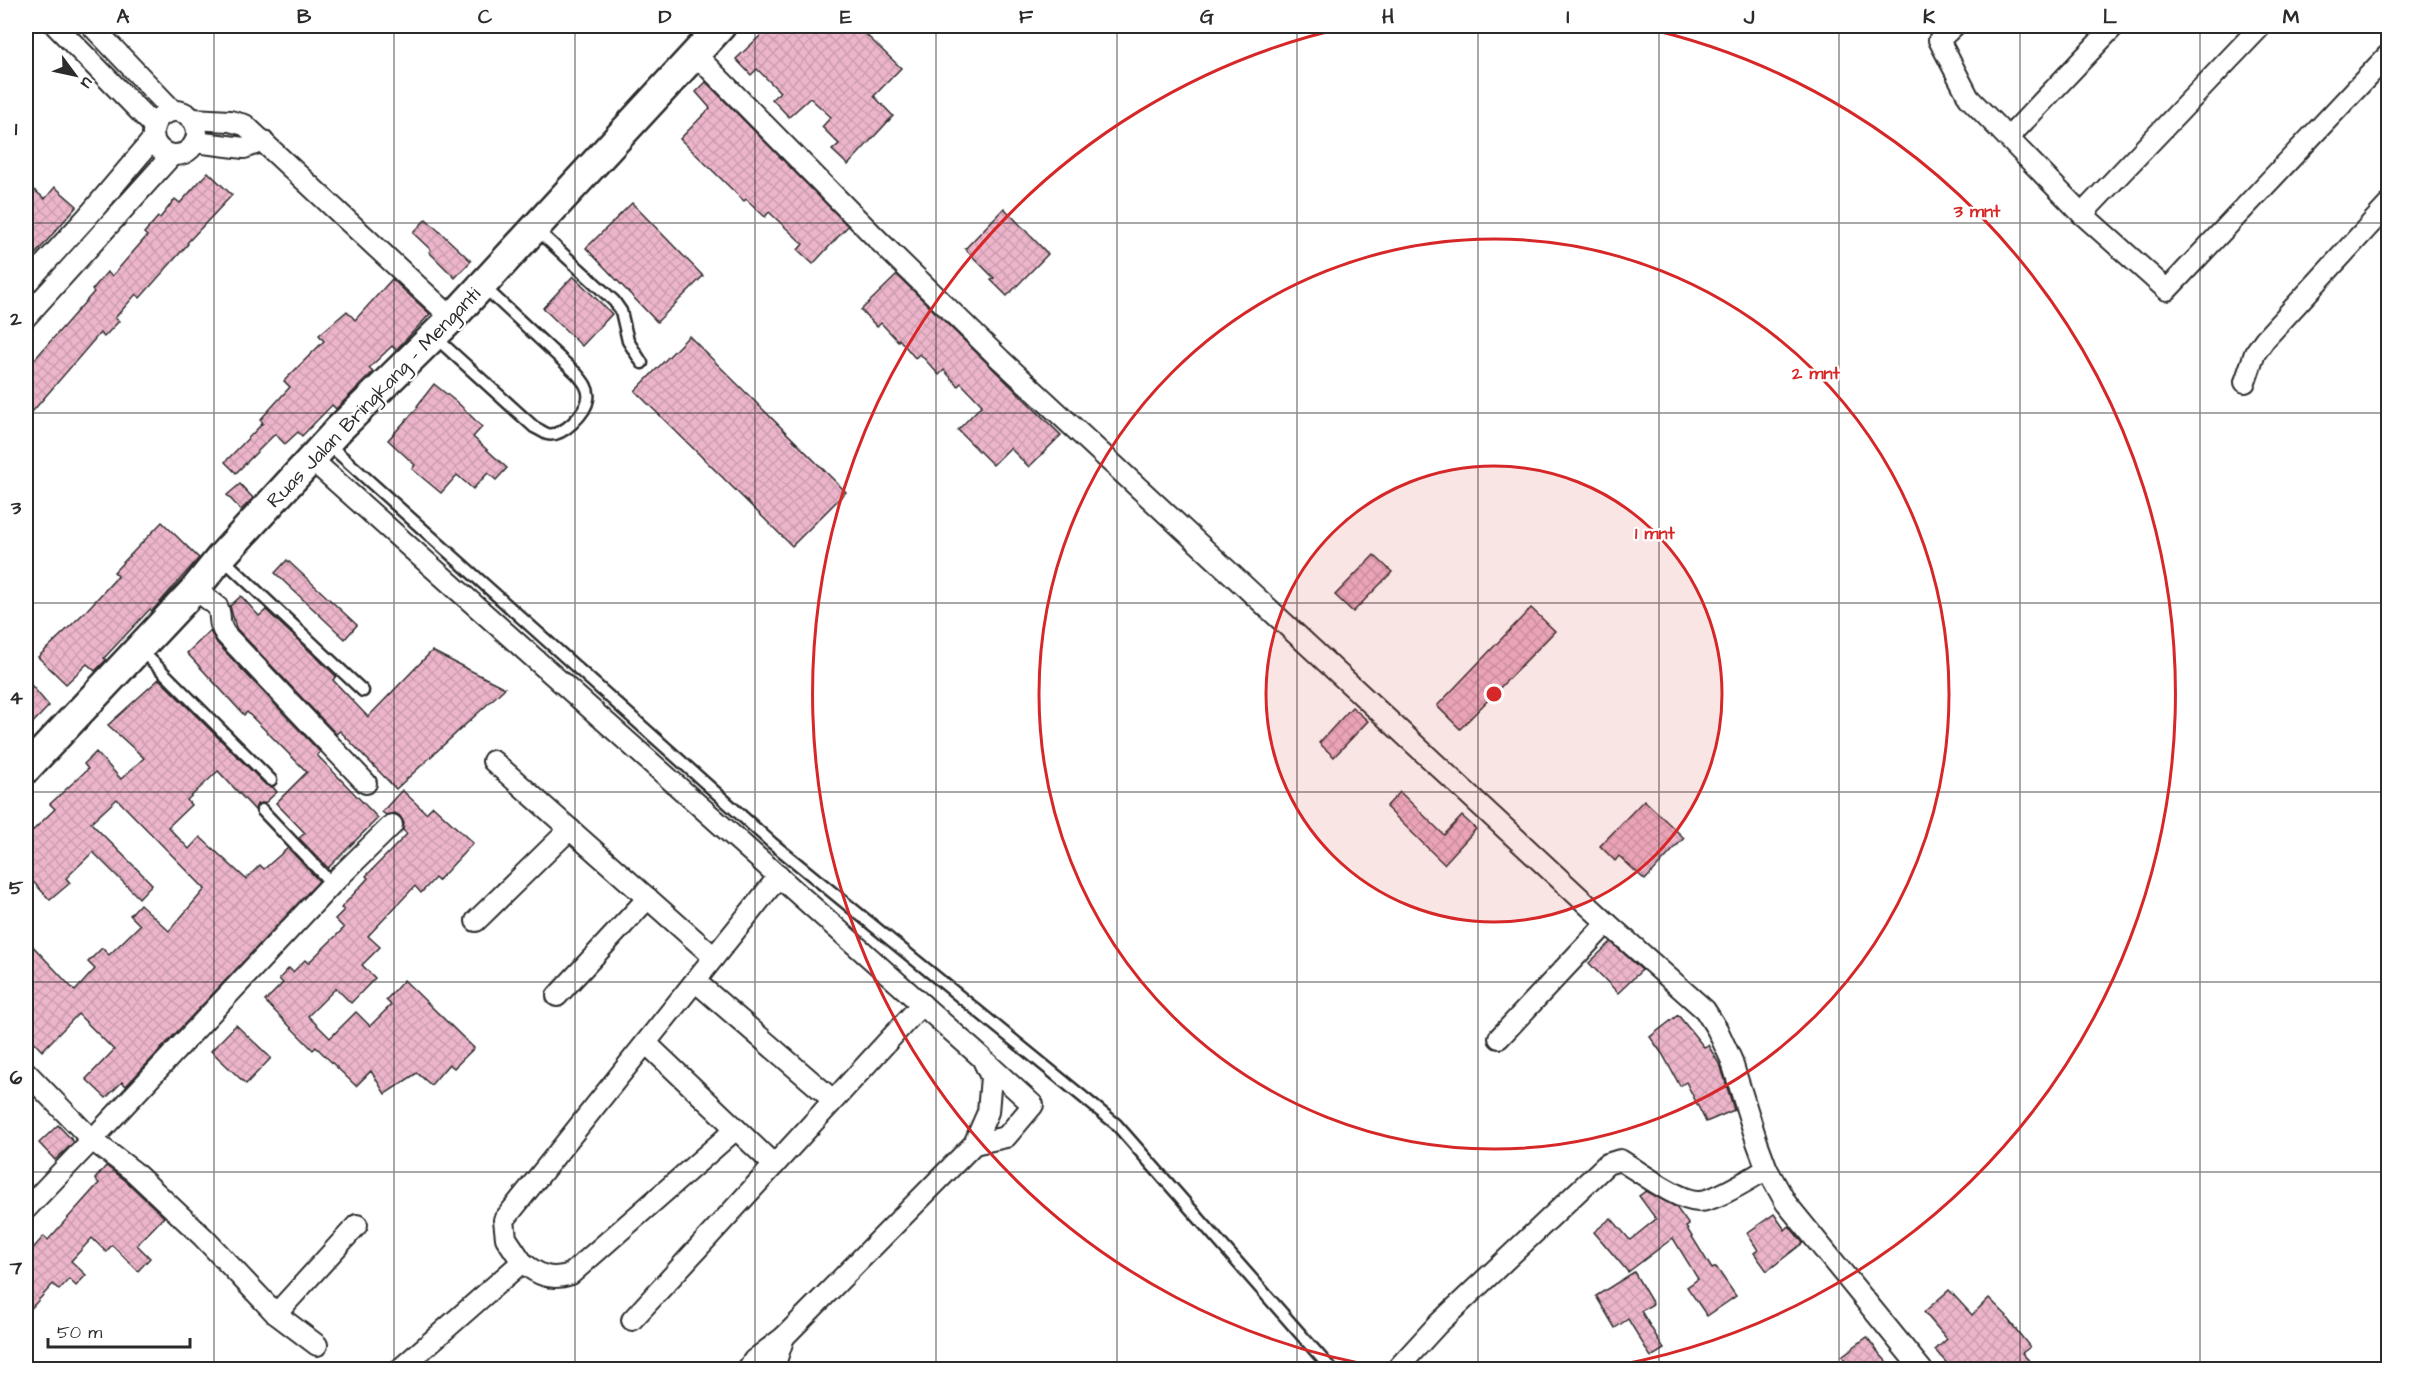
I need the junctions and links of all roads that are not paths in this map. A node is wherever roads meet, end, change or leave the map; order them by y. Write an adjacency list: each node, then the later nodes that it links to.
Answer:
1 (56, 26): 11 (street)
2 (92, 26): 9 (street)
3 (721, 26): 7 (main road, Ruas Jalan Bringkang - Menganti)
4 (1954, 26): 12 (street)
5 (2114, 26): 12 (street)
6 (2261, 26): 17 (street)
7 (695, 54): 18 (main road, Ruas Jalan Bringkang - Menganti); 41 (street)
8 (2388, 55): 17 (street)
9 (173, 111): 10 (street); 11 (street)
10 (192, 119): 13 (street); 14 (street)
11 (154, 132): 15 (street); 19 (street)
12 (2009, 137): 17 (street)
13 (263, 141): 14 (street); 22 (street)
14 (195, 142): 15 (street)
15 (172, 155): 21 (street)
16 (2388, 205): 24 (street)
17 (2082, 214)
18 (535, 228): 20 (main road, Ruas Jalan Bringkang - Menganti); 23 (lane)
19 (26, 284)
20 (482, 285): 22 (main road, Ruas Jalan Bringkang - Menganti); 22 (lane)
21 (26, 317)
22 (443, 327): 25 (main road, Ruas Jalan Bringkang - Menganti)
23 (642, 363)
24 (2245, 382)
25 (320, 451): 26 (main road, Ruas Jalan Bringkang - Menganti); 37 (street); 66 (lane)
26 (221, 557): 27 (main road, Ruas Jalan Bringkang - Menganti); 29 (lane)
27 (195, 589): 28 (main road, Ruas Jalan Bringkang - Menganti); 33 (street)
28 (139, 648): 31 (main road, Ruas Jalan Bringkang - Menganti); 32 (lane)
29 (363, 691)
30 (494, 761): 36 (street)
31 (26, 769)
32 (271, 780)
33 (366, 783)
34 (262, 810): 38 (lane)
35 (392, 825): 38 (street)
36 (570, 829): 39 (street); 40 (street)
37 (779, 876): 42 (street); 45 (street)
38 (332, 884): 52 (street)
39 (648, 898): 42 (street); 44 (street)
40 (476, 921)
41 (1607, 923): 46 (street); 55 (street)
42 (714, 957): 43 (street)
43 (695, 981): 47 (street); 50 (street)
44 (557, 996)
45 (922, 1004): 48 (street); 50 (street)
46 (1499, 1038)
47 (646, 1043): 51 (street); 58 (street)
48 (982, 1058): 53 (street); 53 (street)
49 (26, 1072): 52 (street)
50 (833, 1100): 54 (street)
51 (736, 1129): 54 (street); 58 (street)
52 (92, 1140): 56 (street); 59 (street)
53 (974, 1144): 61 (street)
54 (774, 1165): 60 (street)
55 (1767, 1169): 67 (street); 68 (street)
56 (26, 1209)
57 (357, 1225): 59 (street)
58 (522, 1262): 63 (street)
59 (276, 1314): 62 (street)
60 (632, 1320)
61 (784, 1337): 64 (street); 65 (street)
62 (317, 1345)
63 (399, 1370)
64 (747, 1370)
65 (773, 1370)
66 (1332, 1370)
67 (1396, 1370)
68 (1922, 1370)

